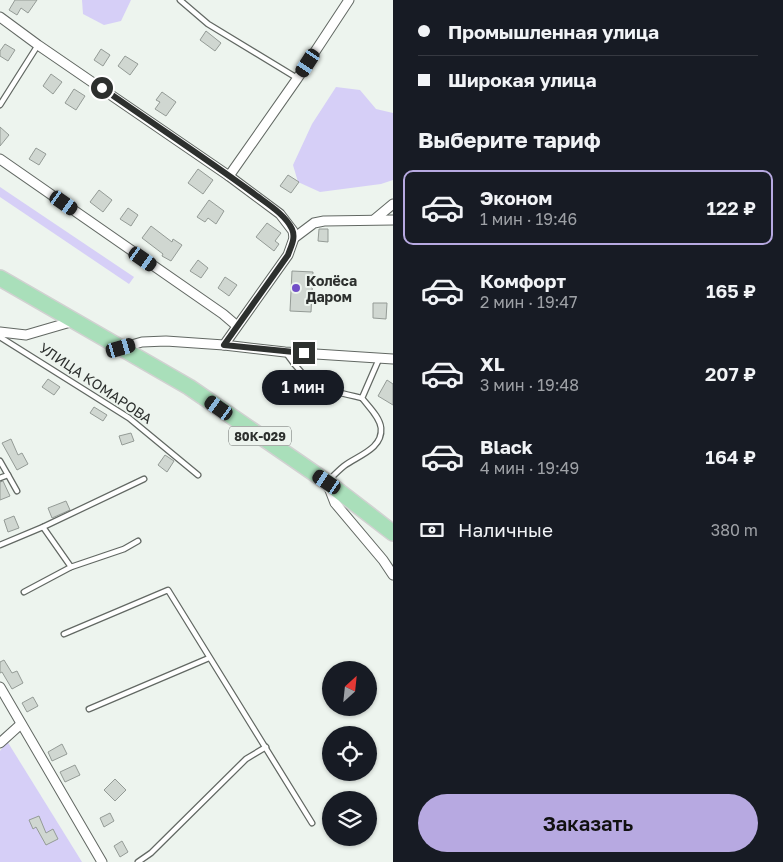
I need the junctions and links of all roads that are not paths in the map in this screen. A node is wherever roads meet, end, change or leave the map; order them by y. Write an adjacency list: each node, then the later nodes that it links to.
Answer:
1 (180, 0): 5 (lane)
2 (349, 0): 5 (street)
3 (0, 17): 4 (street)
4 (38, 45): 6 (lane); 8 (street)
5 (297, 79): 8 (street)
6 (0, 105)
7 (0, 159): 15 (street)
8 (229, 176): 12 (street)
9 (393, 204): 10 (street)
10 (375, 220): 11 (street); 12 (street)
11 (393, 220)
12 (294, 238): 15 (street)
13 (0, 278): 14 (main road, 80К-029)
14 (74, 321): 16 (street); 19 (main road, 80К-029)
15 (236, 326): 18 (street)
16 (0, 332)
17 (0, 337): 26 (lane, УЛИЦА КОМАРОВА)
18 (224, 345): 19 (street); 20 (street)
19 (121, 348): 29 (main road, 80К-029)
20 (285, 352): 21 (street); 23 (lane)
21 (379, 358): 22 (street); 23 (lane)
22 (393, 358)
23 (362, 398): 29 (lane)
24 (0, 461): 25 (lane)
25 (8, 475): 27 (lane); 30 (lane)
26 (198, 475)
27 (0, 478)
28 (144, 479): 31 (lane)
29 (327, 482): 32 (main road, 80К-029); 36 (street)
30 (17, 492)
31 (43, 527): 34 (lane); 35 (lane)
32 (393, 533)
33 (138, 541): 35 (lane)
34 (0, 545)
35 (71, 567): 37 (lane)
36 (393, 575)
37 (24, 592)
38 (64, 634): 39 (lane)
39 (209, 658): 41 (lane); 44 (lane)
40 (0, 687): 42 (street)
41 (89, 708)
42 (21, 724): 43 (street); 46 (street)
43 (0, 743)
44 (266, 748): 45 (lane); 47 (lane)
45 (312, 823)
46 (102, 862)
47 (138, 862)

